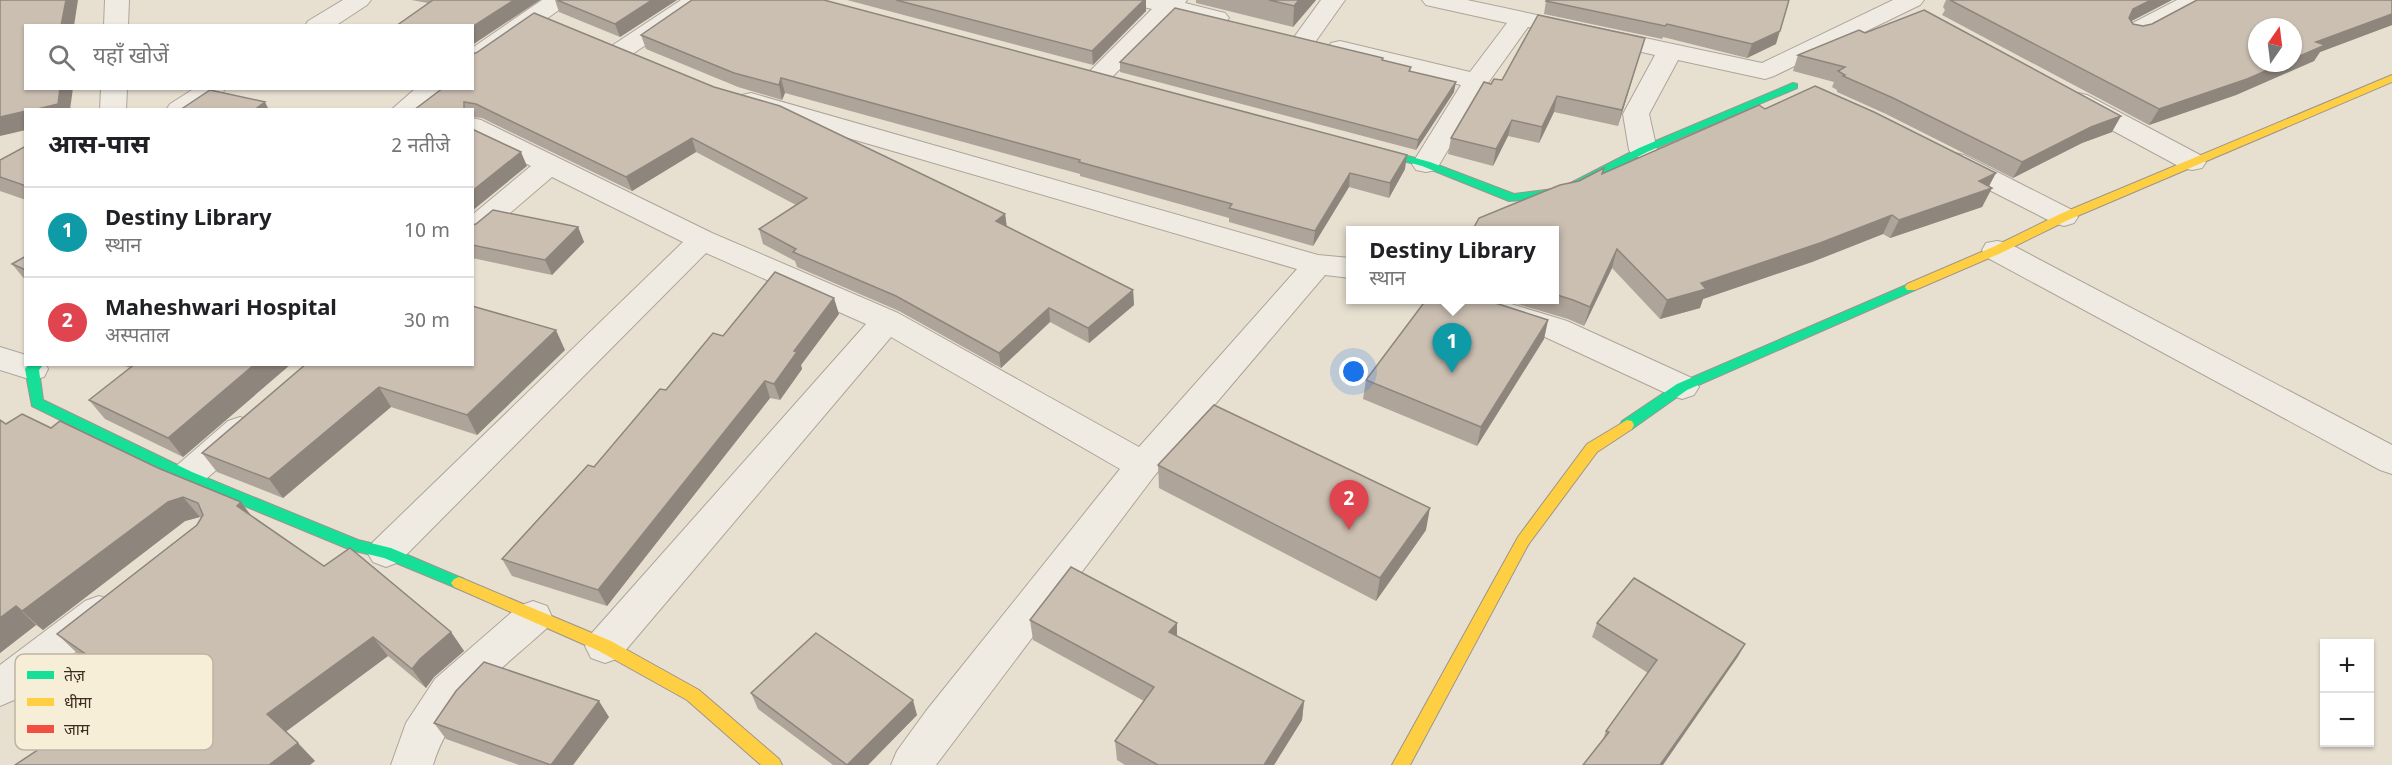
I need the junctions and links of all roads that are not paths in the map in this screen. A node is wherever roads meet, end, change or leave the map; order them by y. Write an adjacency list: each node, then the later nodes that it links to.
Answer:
1 (117, 0): 15 (street)
2 (358, 0): 16 (street)
3 (697, 0): 20 (street)
4 (1143, 0): 9 (street)
5 (1333, 0): 24 (street)
6 (1434, 0): 12 (street)
7 (1871, 0): 10 (street)
8 (2195, 0): 17 (street)
9 (1171, 3): 14 (street); 22 (street)
10 (1907, 3): 13 (street); 21 (street)
11 (550, 13): 19 (street)
12 (1522, 20): 18 (street); 24 (street)
13 (1930, 21)
14 (1236, 23)
15 (116, 24)
16 (320, 24)
17 (2134, 32)
18 (1670, 51): 21 (street); 37 (street)
19 (474, 59)
20 (654, 63)
21 (1765, 71): 28 (street)
22 (1099, 76)
23 (2392, 78): 38 (street)
24 (1476, 81): 40 (street)
25 (114, 90): 31 (street)
26 (211, 90): 32 (street)
27 (431, 90): 33 (street)
28 (1804, 90): 37 (street)
29 (2059, 91): 38 (street)
30 (728, 94): 45 (street)
31 (113, 108)
32 (183, 108)
33 (409, 108)
34 (474, 127): 39 (street)
35 (1347, 142): 40 (street)
36 (1928, 148): 41 (street)
37 (1642, 150): 40 (street)
38 (2192, 162): 41 (street)
39 (550, 164): 42 (street); 43 (street)
40 (1426, 164)
41 (2064, 217): 44 (street)
42 (474, 229)
43 (702, 240): 47 (street); 56 (street)
44 (1997, 250): 51 (street); 53 (street)
45 (1334, 266): 54 (street)
46 (1478, 304): 51 (street)
47 (887, 321): 54 (street); 59 (street)
48 (0, 358): 49 (street)
49 (24, 364)
50 (35, 367): 55 (street)
51 (1682, 387): 66 (street)
52 (265, 409): 55 (street)
53 (2392, 461)
54 (1143, 466): 65 (street)
55 (187, 476): 56 (street)
56 (386, 552): 58 (street)
57 (127, 590): 60 (street)
58 (533, 617): 59 (street); 63 (street)
59 (605, 646): 64 (street)
60 (44, 654)
61 (15, 676): 62 (street)
62 (0, 688)
63 (412, 765)
64 (773, 765)
65 (912, 765)
66 (1401, 765)

